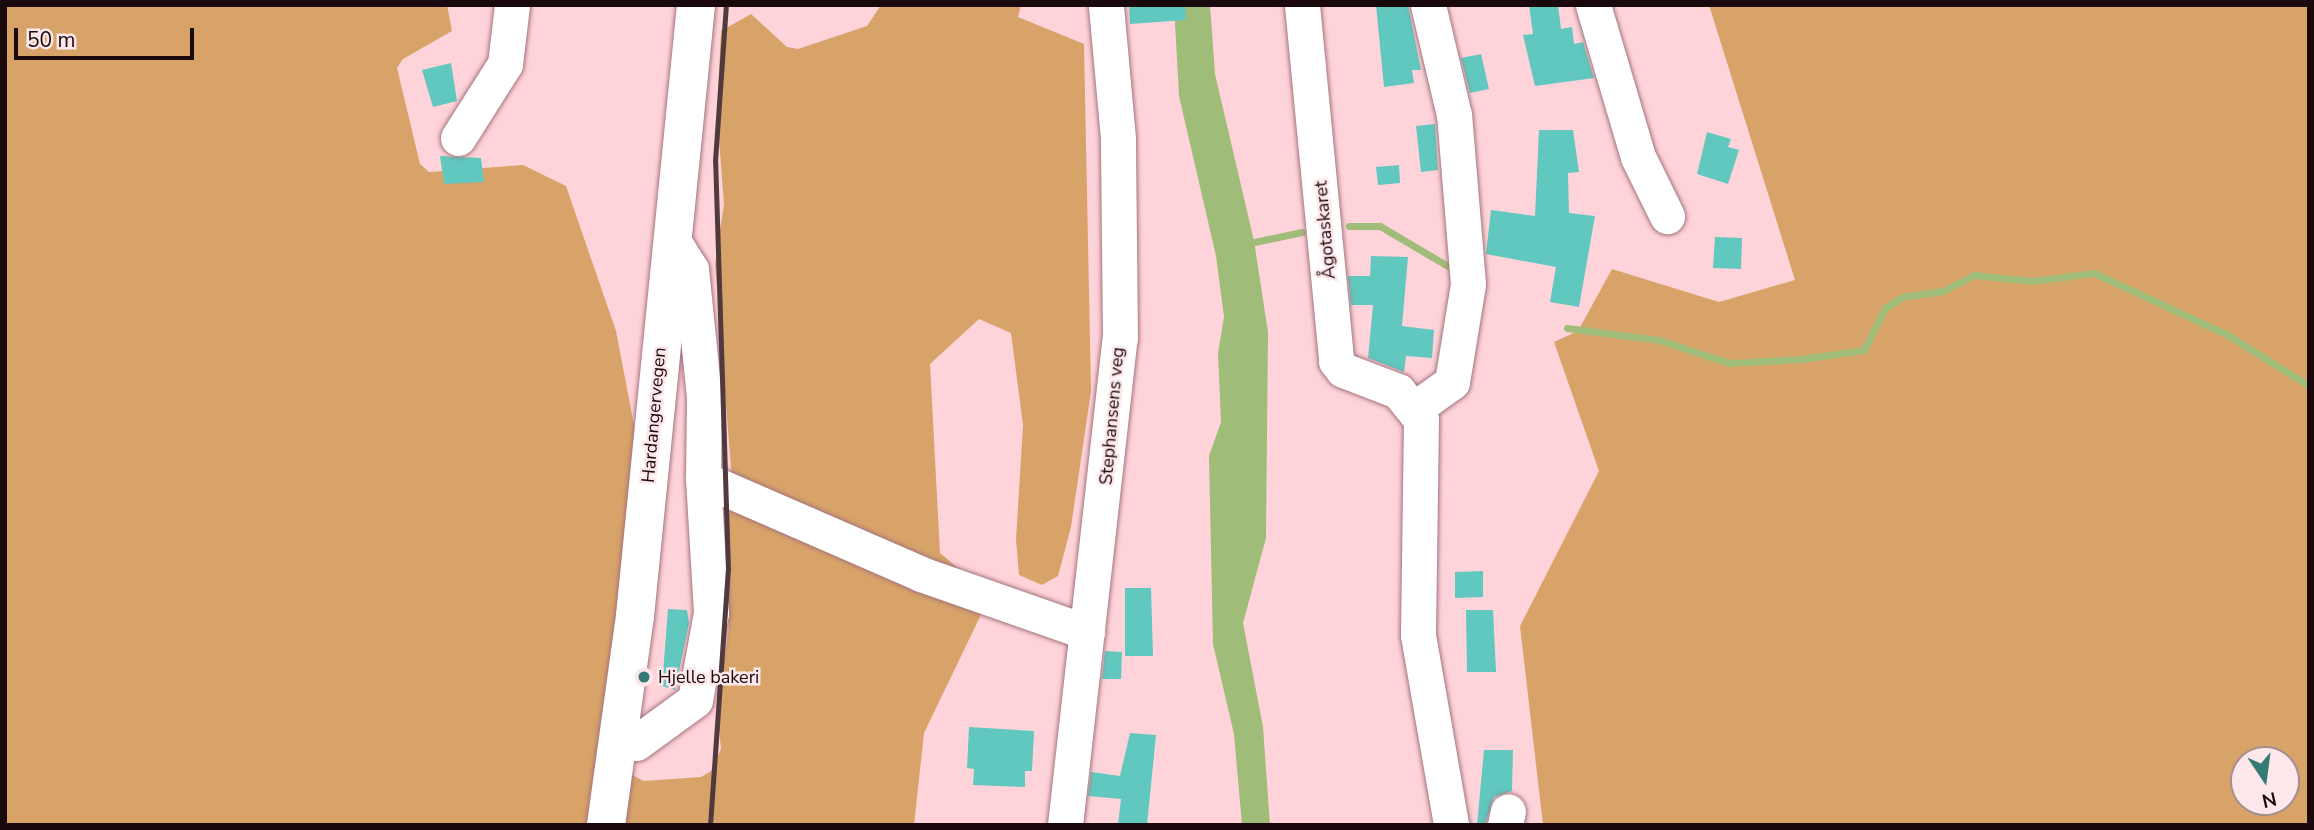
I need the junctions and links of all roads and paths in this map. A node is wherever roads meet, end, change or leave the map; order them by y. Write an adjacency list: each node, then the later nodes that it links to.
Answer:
1 (512, 5): 7 (street)
2 (696, 5): 9 (main road, Hardangervegen)
3 (1106, 5): 12 (street, Stephansens veg)
4 (1302, 5): 10 (street, Ågotaskaret)
5 (1428, 5): 10 (street)
6 (1593, 5): 8 (street)
7 (458, 138)
8 (1667, 216)
9 (672, 239): 11 (street); 13 (main road, Hardangervegen)
10 (1417, 407): 16 (street)
11 (703, 479): 12 (street); 13 (street)
12 (1087, 632): 14 (street, Stephansens veg)
13 (620, 739): 15 (main road, Hardangervegen)
14 (1072, 816)
15 (606, 825)
16 (1451, 825)

